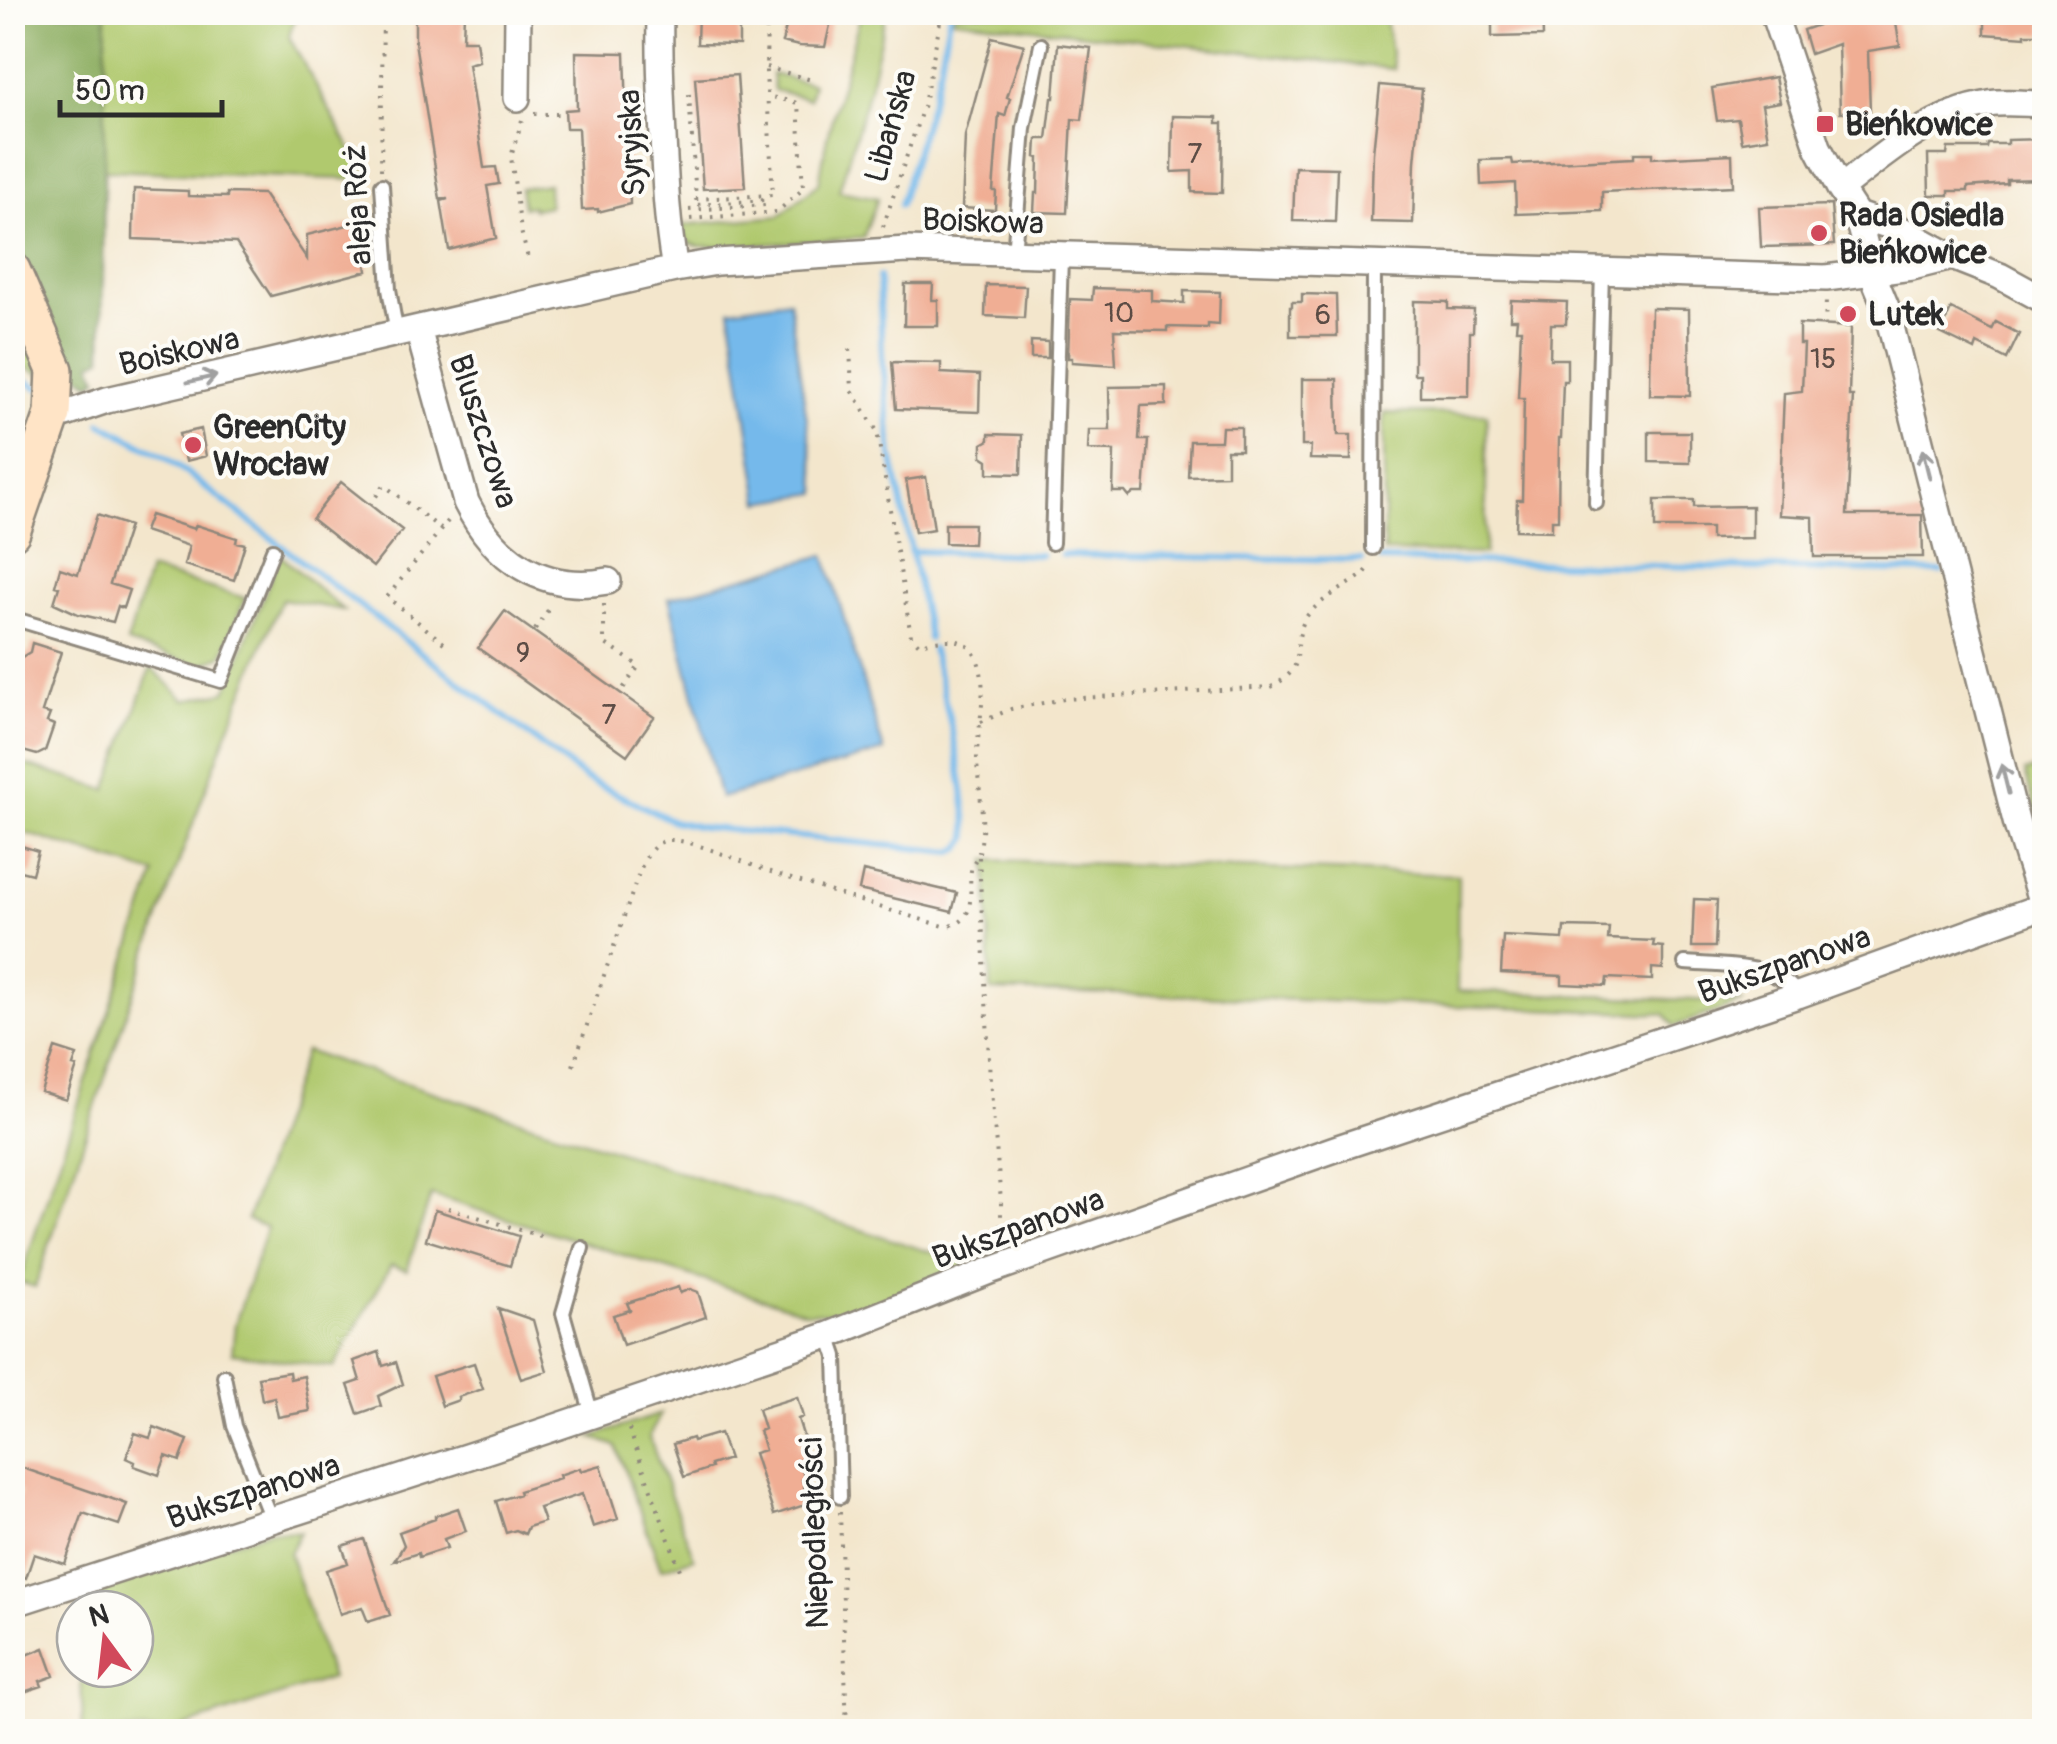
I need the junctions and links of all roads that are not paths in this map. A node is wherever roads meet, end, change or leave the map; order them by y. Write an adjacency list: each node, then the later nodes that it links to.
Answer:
1 (518, 12): 5 (street)
2 (660, 12): 14 (street, Syryjska)
3 (1773, 12): 8 (street)
4 (1042, 45): 10 (lane)
5 (517, 98)
6 (2044, 104): 8 (street)
7 (382, 184): 19 (lane, aleja Róż)
8 (1840, 189): 9 (street)
9 (1857, 214): 12 (street); 17 (street)
10 (1014, 254): 11 (street, Boiskowa); 14 (street, Boiskowa)
11 (1061, 256): 13 (street, Boiskowa); 23 (lane)
12 (1952, 257): 17 (street, Boiskowa); 18 (street)
13 (1374, 264): 16 (street, Boiskowa); 24 (lane)
14 (676, 269): 19 (street, Boiskowa)
15 (12, 270): 20 (street)
16 (1602, 270): 17 (street, Boiskowa); 21 (lane)
17 (1872, 273): 28 (street, one-way to 17)
18 (2044, 300)
19 (408, 332): 20 (street, Boiskowa, one-way to 19); 26 (street, Bluszczowa)
20 (53, 414): 22 (street)
21 (1596, 503)
22 (12, 532)
23 (1052, 543)
24 (1373, 548)
25 (273, 550): 27 (lane)
26 (606, 588)
27 (12, 618)
28 (2044, 908): 30 (street, Bukszpanowa)
29 (1686, 963): 30 (lane)
30 (1798, 995): 32 (street, Bukszpanowa)
31 (582, 1248): 34 (lane)
32 (829, 1335): 34 (street, Bukszpanowa); 35 (lane, Niepodległości)
33 (224, 1376): 36 (lane)
34 (592, 1415): 36 (street, Bukszpanowa)
35 (840, 1497)
36 (271, 1519): 37 (street, Bukszpanowa)
37 (12, 1604)

